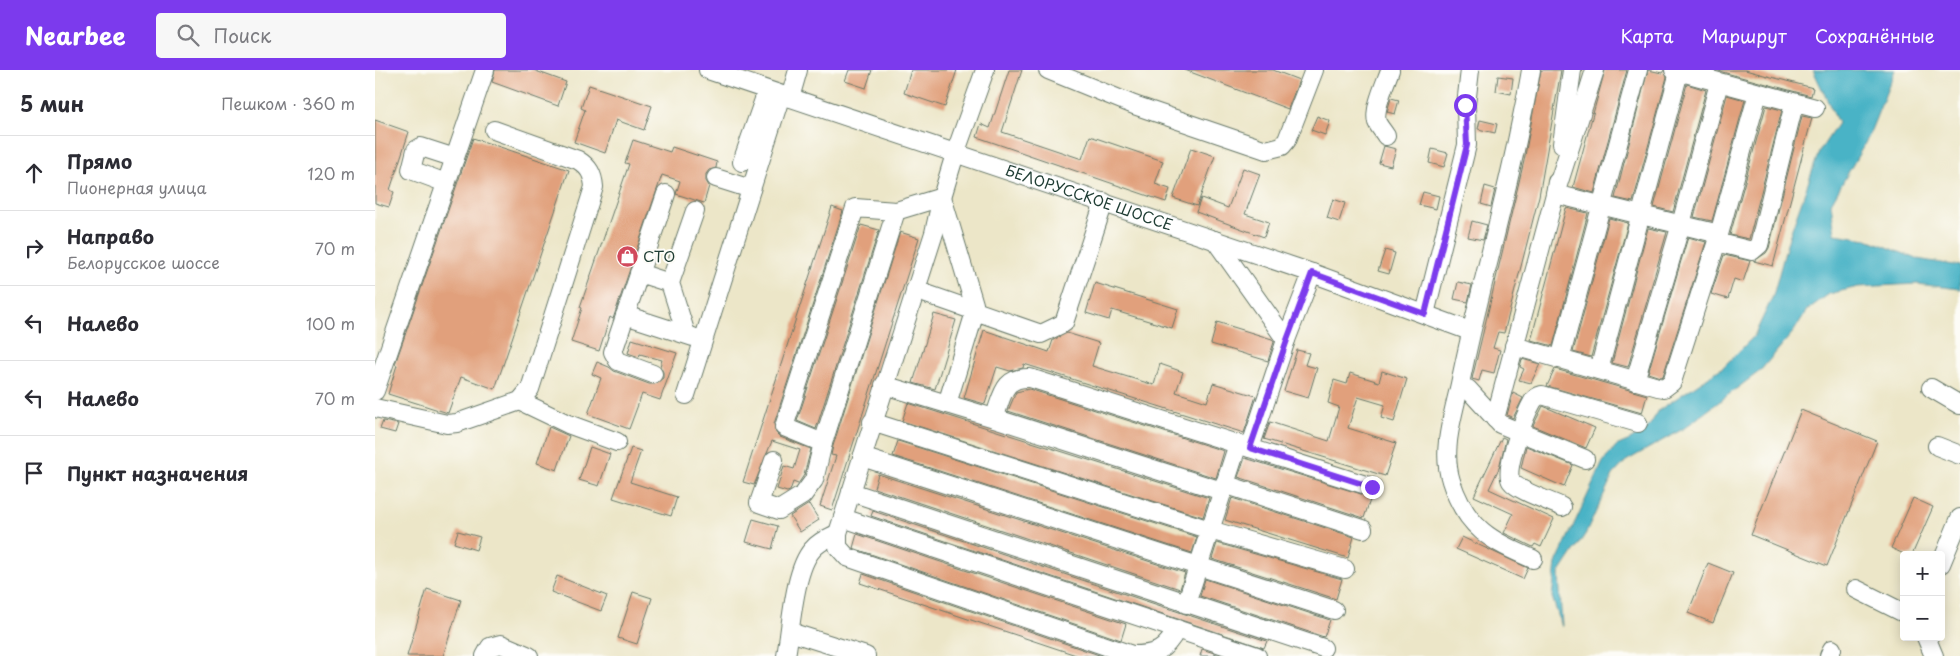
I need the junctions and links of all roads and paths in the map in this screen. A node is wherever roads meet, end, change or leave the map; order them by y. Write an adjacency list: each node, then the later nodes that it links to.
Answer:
1 (485, 70): 22 (street)
2 (708, 70): 16 (street, БЕЛОРУССКОЕ ШОССЕ)
3 (798, 70): 16 (street)
4 (985, 70): 21 (street)
5 (1048, 70): 6 (street)
6 (1314, 70)
7 (1390, 70): 20 (street)
8 (1470, 70): 43 (street)
9 (1531, 70): 45 (street)
10 (1573, 70): 28 (street)
11 (1595, 70): 28 (street)
12 (1638, 70): 31 (street)
13 (1677, 71): 14 (street); 34 (street)
14 (1719, 83): 15 (street); 35 (street)
15 (1758, 93): 17 (street); 36 (street)
16 (780, 95): 21 (street, БЕЛОРУССКОЕ ШОССЕ); 23 (street); 26 (street)
17 (1795, 104): 18 (street); 36 (street)
18 (1815, 108)
19 (494, 130): 60 (street)
20 (1386, 136)
21 (955, 154): 29 (street); 30 (street, БЕЛОРУССКОЕ ШОССЕ)
22 (455, 158): 25 (street); 25 (street)
23 (742, 162)
24 (716, 178): 26 (street)
25 (446, 183): 57 (street)
26 (751, 189): 47 (street)
27 (666, 194): 38 (street)
28 (1555, 194): 31 (street); 49 (street)
29 (942, 197): 33 (street); 41 (street); 42 (street)
30 (1104, 202): 37 (street, БЕЛОРУССКОЕ ШОССЕ); 42 (street)
31 (1602, 205): 34 (street); 50 (street)
32 (695, 211): 40 (street)
33 (896, 212): 70 (street); 70 (street)
34 (1641, 215): 35 (street); 51 (street)
35 (1681, 224): 36 (street); 53 (street)
36 (1718, 238): 53 (street)
37 (1215, 240): 39 (street, БЕЛОРУССКОЕ ШОССЕ); 48 (street)
38 (639, 273): 40 (street); 44 (street)
39 (1312, 273): 43 (street, БЕЛОРУССКОЕ ШОССЕ); 48 (street)
40 (671, 283): 46 (street)
41 (915, 290): 42 (street); 54 (street)
42 (975, 312): 61 (street)
43 (1425, 314): 45 (street, БЕЛОРУССКОЕ ШОССЕ)
44 (625, 315): 46 (street); 52 (street)
45 (1470, 331): 55 (street)
46 (686, 334): 47 (street)
47 (703, 340): 58 (street)
48 (1287, 340): 71 (street)
49 (1514, 346): 50 (street); 59 (street)
50 (1560, 359): 51 (street)
51 (1599, 370): 53 (street)
52 (653, 374)
53 (1635, 380)
54 (884, 385): 61 (street); 66 (street)
55 (1464, 388): 59 (street); 65 (street); 86 (street)
56 (1931, 388): 62 (street)
57 (375, 392)
58 (685, 395)
59 (1500, 398): 65 (street)
60 (520, 401): 63 (street); 69 (street)
61 (947, 404): 64 (street)
62 (1960, 406)
63 (375, 408)
64 (994, 418): 71 (street); 78 (street)
65 (1495, 419): 68 (street)
66 (872, 422): 74 (street); 84 (street)
67 (1638, 423): 68 (street)
68 (1520, 433): 75 (street); 80 (street)
69 (617, 442)
70 (823, 443): 76 (street)
71 (1244, 446): 77 (street); 78 (street)
72 (1937, 446): 73 (street)
73 (1960, 455)
74 (862, 457): 79 (street); 87 (street)
75 (1585, 459)
76 (774, 460)
77 (1372, 487)
78 (1223, 488): 83 (street); 84 (street)
79 (851, 492): 82 (street); 90 (street)
80 (1562, 506)
81 (1960, 518): 85 (street)
82 (841, 526): 93 (street); 93 (street); 94 (street)
83 (1363, 529)
84 (1210, 530): 87 (street); 88 (street)
85 (1945, 554)
86 (1533, 559)
87 (1198, 566): 90 (street); 91 (street)
88 (1345, 569)
89 (1856, 590): 92 (street)
90 (1186, 604): 96 (street)
91 (1334, 610)
92 (1900, 611)
93 (1177, 629): 101 (street)
94 (790, 632): 99 (street); 100 (street)
95 (1928, 641): 102 (street)
96 (1323, 648)
97 (485, 656): 98 (street)
98 (529, 656)
99 (786, 656)
100 (866, 656)
101 (1257, 656)
102 (1934, 656)

